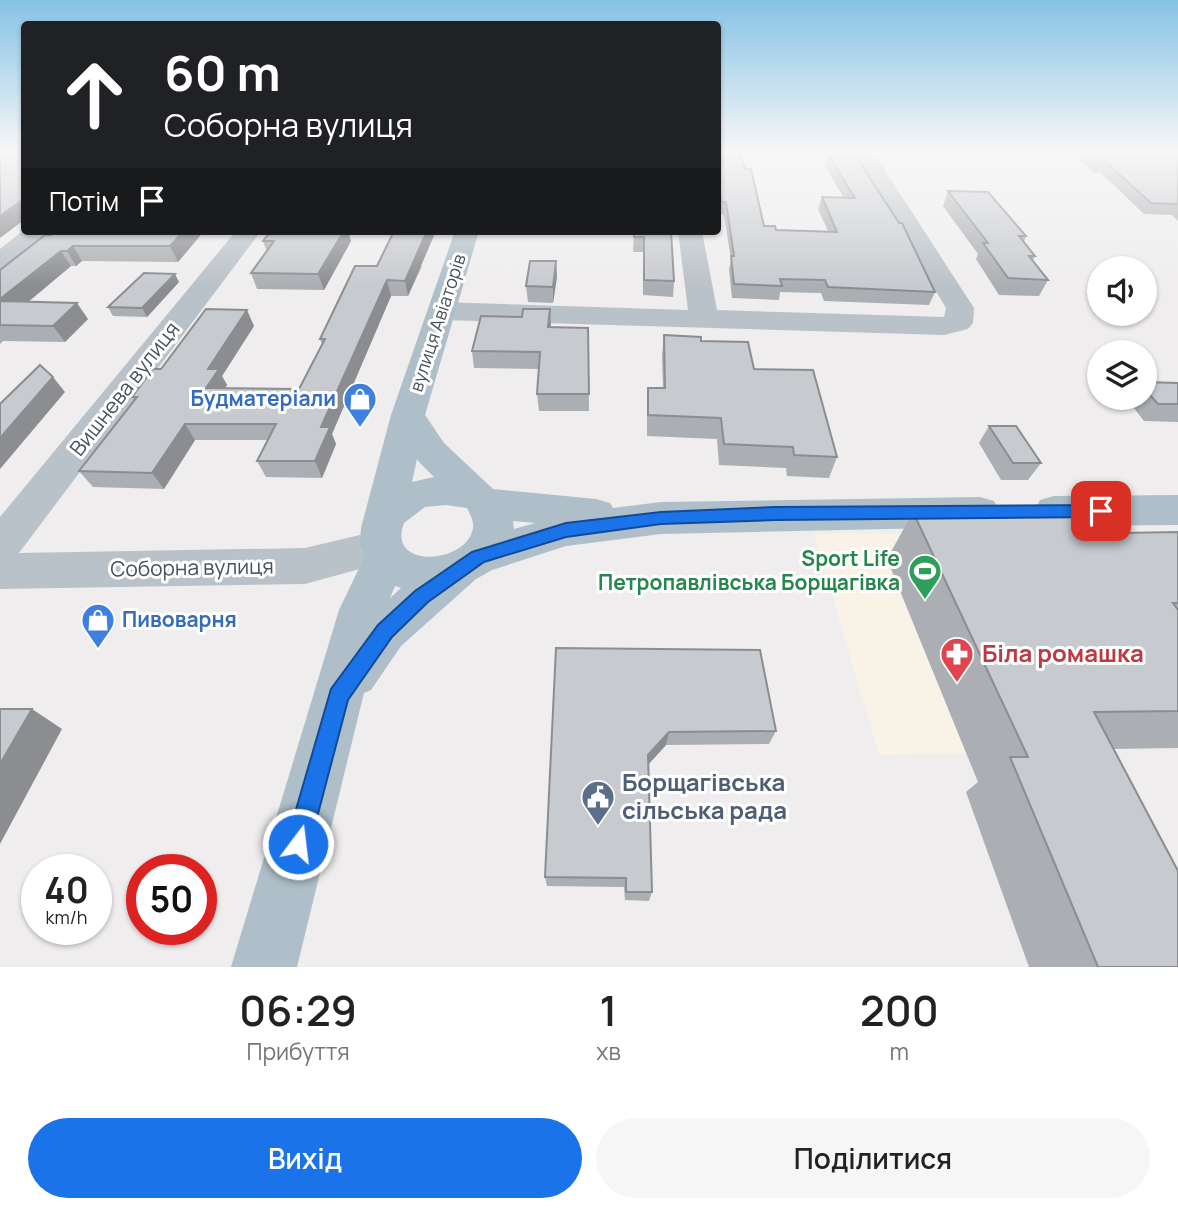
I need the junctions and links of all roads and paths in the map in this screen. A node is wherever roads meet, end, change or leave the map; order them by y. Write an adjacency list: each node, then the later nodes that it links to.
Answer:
1 (891, 197): 8 (street)
2 (33, 235): 6 (street)
3 (246, 235): 14 (street, Вишнева вулиця)
4 (466, 235): 7 (main road, вулиця Авіаторів)
5 (691, 235): 8 (street)
6 (0, 262)
7 (442, 311): 8 (street); 9 (main road, вулиця Авіаторів)
8 (704, 317)
9 (408, 415): 10 (main road, вулиця Авіаторів); 13 (main road, вулиця Авіаторів)
10 (481, 499): 12 (main road); 13 (main road); 15 (main road)
11 (1178, 510): 12 (main road)
12 (661, 518): 15 (main road)
13 (384, 543): 15 (main road); 16 (street, Соборна вулиця); 17 (main road)
14 (0, 547)
15 (471, 562): 17 (main road)
16 (0, 571)
17 (338, 696): 18 (main road)
18 (264, 967)

